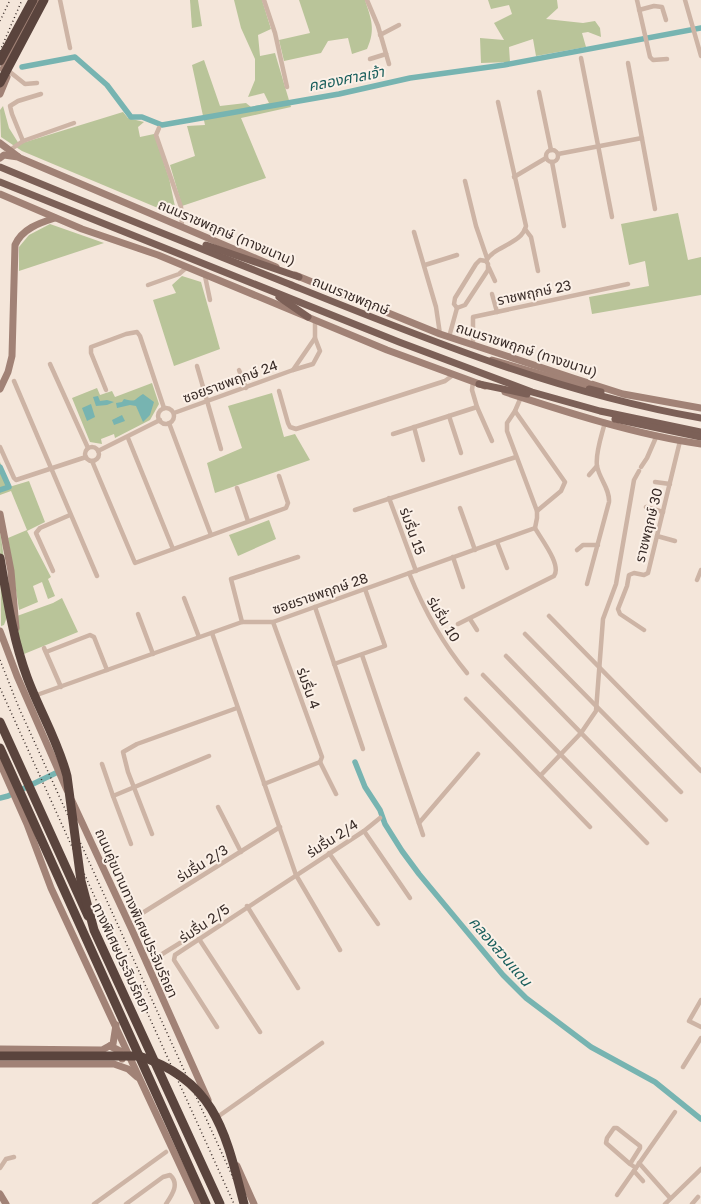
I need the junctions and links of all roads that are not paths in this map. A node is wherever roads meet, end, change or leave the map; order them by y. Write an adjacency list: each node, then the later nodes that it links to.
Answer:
1 (33, 0): 19 (highway)
2 (38, 0): 25 (main road)
3 (45, 0): 22 (main road); 25 (highway, bridge)
4 (60, 0): 13 (street)
5 (264, 0): 24 (street)
6 (367, 0): 12 (street)
7 (637, 0): 9 (street)
8 (685, 0): 15 (street)
9 (640, 10): 10 (street); 18 (street)
10 (666, 20)
11 (399, 25): 12 (street)
12 (380, 35): 14 (street)
13 (70, 48)
14 (386, 54): 17 (street); 21 (street)
15 (701, 56)
16 (582, 58): 34 (street)
17 (370, 59)
18 (667, 59)
19 (0, 61)
20 (628, 63): 31 (street)
21 (389, 64)
22 (10, 72): 23 (street); 25 (main road)
23 (37, 83)
24 (287, 86)
25 (1, 88)
26 (539, 92): 36 (street)
27 (41, 94): 32 (street)
28 (498, 102): 43 (street)
29 (74, 123): 32 (street)
30 (159, 128): 51 (street)
31 (642, 138): 34 (street); 47 (street)
32 (23, 141): 35 (street)
33 (0, 143): 35 (main road, ถนนราชพฤกษ์ (ทางขนาน))
34 (598, 146): 37 (street); 48 (street)
35 (10, 150): 39 (main road, ถนนราชพฤกษ์ (ทางขนาน))
36 (551, 150): 37 (street); 40 (street)
37 (558, 154): 41 (street)
38 (0, 158): 39 (main road)
39 (20, 158): 51 (main road, ถนนราชพฤกษ์ (ทางขนาน))
40 (546, 158): 41 (street); 43 (street)
41 (552, 162): 50 (street)
42 (0, 167): 53 (main road, ถนนราชพฤกษ์)
43 (514, 177): 52 (street)
44 (465, 180): 56 (street)
45 (0, 182): 66 (main road, ถนนราชพฤกษ์)
46 (1, 194): 49 (main road)
47 (655, 209)
48 (612, 217)
49 (55, 218): 58 (main road); 85 (main road)
50 (564, 226)
51 (182, 227): 62 (main road, ถนนราชพฤกษ์ (ทางขนาน))
52 (525, 230): 56 (street); 60 (street)
53 (160, 231): 62 (main road); 76 (main road, ถนนราชพฤกษ์)
54 (414, 232): 57 (street)
55 (457, 255): 57 (street)
56 (486, 259): 59 (street); 69 (street)
57 (425, 265): 72 (street)
58 (186, 268): 61 (main road); 65 (street)
59 (489, 268): 63 (street); 69 (street)
60 (538, 271)
61 (205, 276): 68 (street); 71 (main road)
62 (299, 277): 72 (main road, ถนนราชพฤกษ์ (ทางขนาน))
63 (495, 281)
64 (628, 284): 70 (street, ราชพฤกษ์ 23)
65 (148, 285)
66 (266, 288): 71 (main road); 91 (main road, ถนนราชพฤกษ์)
67 (492, 294): 70 (street)
68 (210, 300)
69 (458, 308): 73 (street)
70 (497, 312): 75 (street, ราชพฤกษ์ 23)
71 (311, 319): 74 (street, ซอยราชพฤกษ์ 24); 81 (main road)
72 (440, 334): 73 (main road, ถนนราชพฤกษ์ (ทางขนาน))
73 (449, 337): 75 (main road, ถนนราชพฤกษ์ (ทางขนาน))
74 (315, 338): 80 (street, ซอยราชพฤกษ์ 24); 80 (street, ซอยราชพฤกษ์ 24)
75 (474, 345): 89 (main road, ถนนราชพฤกษ์ (ทางขนาน))
76 (482, 359): 89 (main road); 99 (main road, ถนนราชพฤกษ์)
77 (50, 364): 113 (street)
78 (197, 366): 90 (street)
79 (239, 370): 84 (street)
80 (293, 370): 84 (street, ซอยราชพฤกษ์ 24)
81 (453, 375): 83 (main road); 87 (street)
82 (14, 381): 122 (street)
83 (476, 383): 88 (main road); 92 (street)
84 (246, 388): 90 (street, ซอยราชพฤกษ์ 24)
85 (0, 389)
86 (106, 390): 93 (street)
87 (279, 391)
88 (522, 395): 91 (main road); 95 (street); 101 (main road)
89 (628, 398): 94 (main road, ถนนราชพฤกษ์ (ทางขนาน)); 97 (main road)
90 (207, 401): 96 (street, ซอยราชพฤกษ์ 24); 114 (street)
91 (555, 401): 104 (main road, ถนนราชพฤกษ์); 107 (main road)
92 (477, 407): 98 (street); 109 (street)
93 (164, 408): 96 (street, ซอยราชพฤกษ์ 24); 100 (street)
94 (701, 408)
95 (515, 411): 118 (street); 132 (street)
96 (174, 413): 102 (street, ซอยราชพฤกษ์ 24)
97 (701, 414)
98 (450, 416): 103 (street); 116 (street)
99 (701, 418)
100 (160, 420): 102 (street); 108 (street)
101 (605, 422): 106 (main road); 121 (street)
102 (169, 423): 138 (street)
103 (414, 427): 105 (street); 119 (street)
104 (701, 432)
105 (393, 434)
106 (657, 435): 110 (main road); 177 (street)
107 (701, 437)
108 (128, 438): 115 (street); 143 (street)
109 (492, 441)
110 (680, 441): 111 (main road); 126 (street, ราชพฤกษ์ 30)
111 (701, 444)
112 (0, 446): 122 (street)
113 (88, 448): 115 (street); 117 (street)
114 (221, 449)
115 (98, 451): 120 (street)
116 (461, 453)
117 (86, 457): 120 (street); 122 (street)
118 (516, 457): 128 (street); 132 (street)
119 (423, 460)
120 (92, 461): 143 (street)
121 (597, 466): 123 (street); 142 (street)
122 (51, 468): 135 (street)
123 (588, 475)
124 (279, 476): 136 (street)
125 (655, 482): 126 (street)
126 (670, 484): 133 (street, ราชพฤกษ์ 30)
127 (237, 488): 136 (street)
128 (389, 498): 131 (street); 152 (street, ร่มรื่น 15)
129 (646, 507): 133 (street)
130 (460, 508): 144 (street)
131 (355, 510)
132 (537, 511): 137 (street)
133 (663, 512): 139 (street, ราชพฤกษ์ 30)
134 (0, 514): 181 (main road)
135 (70, 515): 151 (street); 154 (street)
136 (248, 521): 138 (street)
137 (535, 528): 141 (street, ซอยราชพฤกษ์ 28); 163 (street)
138 (211, 535): 143 (street)
139 (657, 536): 140 (street); 168 (street, ราชพฤกษ์ 30)
140 (674, 541)
141 (498, 542): 144 (street, ซอยราชพฤกษ์ 28); 149 (street)
142 (598, 545): 145 (street); 156 (street)
143 (173, 549)
144 (475, 550): 147 (street, ซอยราชพฤกษ์ 28)
145 (577, 550)
146 (298, 557): 164 (street)
147 (454, 557): 152 (street, ซอยราชพฤกษ์ 28); 157 (street)
148 (0, 558): 223 (highway, bridge)
149 (507, 568)
150 (701, 570): 155 (street)
151 (53, 571)
152 (416, 571): 153 (street, ซอยราชพฤกษ์ 28)
153 (409, 573): 158 (street, ซอยราชพฤกษ์ 28); 179 (street, ร่มรื่น 10)
154 (96, 576)
155 (698, 580)
156 (587, 584)
157 (463, 587)
158 (365, 589): 160 (street, ซอยราชพฤกษ์ 28); 174 (street)
159 (184, 598): 172 (street)
160 (315, 607): 165 (street, ซอยราชพฤกษ์ 28); 176 (street)
161 (138, 614): 173 (street)
162 (549, 616): 177 (street)
163 (470, 619): 166 (street); 167 (street)
164 (242, 622): 165 (street, ซอยราชพฤกษ์ 28); 170 (street, ซอยราชพฤกษ์ 28)
165 (273, 622): 194 (street, ร่มรื่น 4)
166 (458, 624)
167 (477, 630)
168 (644, 630)
169 (0, 631): 181 (main road, ถนนคู่ขนานทางพิเศษประจิมรัถยา)
170 (212, 633): 172 (street, ซอยราชพฤกษ์ 28); 186 (street)
171 (524, 634): 185 (street)
172 (199, 637): 173 (street, ซอยราชพฤกษ์ 28)
173 (153, 654): 178 (street, ซอยราชพฤกษ์ 28)
174 (362, 655): 176 (street); 207 (street)
175 (506, 656): 188 (street)
176 (334, 664): 190 (street)
177 (600, 669): 185 (street); 197 (street)
178 (107, 670): 182 (street, ซอยราชพฤกษ์ 28); 182 (street)
179 (467, 673)
180 (483, 675): 192 (street)
181 (17, 676): 183 (main road, ถนนคู่ขนานทางพิเศษประจิมรัถยา)
182 (61, 687): 183 (street, ซอยราชพฤกษ์ 28)
183 (26, 699): 226 (main road, ถนนคู่ขนานทางพิเศษประจิมรัถยา)
184 (466, 699): 198 (street)
185 (597, 707): 188 (street); 201 (street)
186 (238, 708): 199 (street); 200 (street)
187 (0, 722): 223 (highway, ทางพิเศษประจิมรัถยา, bridge)
188 (581, 733): 192 (street); 206 (street)
189 (0, 748): 261 (highway, ทางพิเศษประจิมรัถยา, bridge)
190 (363, 749)
191 (478, 754): 207 (street)
192 (562, 755): 198 (street); 213 (street)
193 (209, 756): 200 (street)
194 (320, 762): 199 (street); 202 (street, ร่มรื่น 4)
195 (0, 763): 229 (main road)
196 (102, 764): 203 (street)
197 (701, 770)
198 (540, 775): 209 (street)
199 (264, 784): 208 (street)
200 (134, 788): 203 (street); 211 (street)
201 (681, 792)
202 (336, 794)
203 (113, 796): 214 (street)
204 (218, 807): 215 (street)
205 (380, 818): 210 (street, ร่มรื่น 2/4)
206 (666, 820)
207 (419, 823): 212 (street)
208 (280, 827): 215 (street, ร่มรื่น 2/3); 217 (street)
209 (590, 827)
210 (364, 831): 216 (street, ร่มรื่น 2/4); 218 (street)
211 (152, 834)
212 (423, 835)
213 (647, 843)
214 (131, 844)
215 (241, 852): 220 (street, ร่มรื่น 2/3)
216 (329, 853): 217 (street, ร่มรื่น 2/4); 221 (street)
217 (296, 876): 219 (street, ร่มรื่น 2/5); 225 (street)
218 (410, 898)
219 (247, 906): 224 (street, ร่มรื่น 2/5); 227 (street)
220 (136, 917)
221 (378, 924)
222 (206, 927): 226 (street)
223 (94, 930): 262 (highway, ทางพิเศษประจิมรัถยา, bridge)
224 (199, 939): 230 (street, ร่มรื่น 2/5); 232 (street)
225 (340, 950)
226 (146, 964): 243 (main road, ถนนคู่ขนานทางพิเศษประจิมรัถยา)
227 (298, 988)
228 (701, 1000): 231 (street)
229 (116, 1024): 235 (main road); 241 (main road)
230 (217, 1027)
231 (701, 1027)
232 (260, 1032)
233 (701, 1038): 240 (street)
234 (322, 1043): 243 (street)
235 (110, 1046): 236 (main road); 239 (main road)
236 (0, 1049)
237 (0, 1056): 263 (highway, bridge)
238 (0, 1064): 239 (main road)
239 (118, 1065): 241 (main road)
240 (683, 1067)
241 (142, 1081): 260 (main road)
242 (675, 1112): 246 (street)
243 (216, 1118): 264 (main road, ถนนคู่ขนานทางพิเศษประจิมรัถยา)
244 (166, 1152): 257 (street)
245 (14, 1157): 248 (street)
246 (639, 1163): 249 (street); 255 (street)
247 (630, 1164): 247 (street); 249 (street)
248 (0, 1168)
249 (635, 1169): 251 (street); 253 (street)
250 (701, 1169): 255 (street)
251 (643, 1181)
252 (0, 1194): 256 (main road)
253 (617, 1196)
254 (698, 1197): 266 (street)
255 (670, 1198): 265 (street)
256 (6, 1204)
257 (94, 1204)
258 (126, 1204): 259 (street)
259 (166, 1204)
260 (198, 1204)
261 (206, 1204)
262 (220, 1204)
263 (244, 1204)
264 (254, 1204)
265 (665, 1204)
266 (692, 1204)

